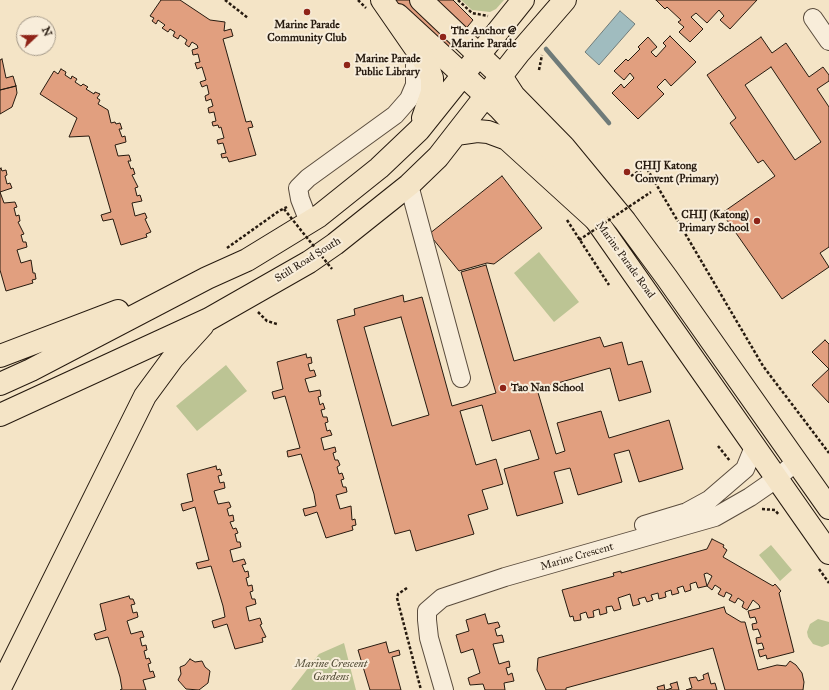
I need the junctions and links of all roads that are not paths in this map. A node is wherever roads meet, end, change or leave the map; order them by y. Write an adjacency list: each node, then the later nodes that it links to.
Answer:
1 (382, 0): 9 (main road, Marine Parade Road); 12 (main road)
2 (421, 0): 7 (main road, Marine Parade Road)
3 (523, 0): 7 (main road)
4 (565, 0): 10 (main road, Still Road South)
5 (813, 18): 6 (street)
6 (829, 41)
7 (479, 54): 9 (main road); 10 (main road, Marine Parade Road)
8 (415, 65): 16 (street)
9 (463, 75): 11 (main road, Marine Parade Road); 12 (main road)
10 (501, 76): 11 (main road, Still Road South); 24 (main road, Marine Parade Road)
11 (486, 96): 13 (main road, Still Road South); 15 (main road, Marine Parade Road)
12 (419, 130): 16 (main road)
13 (456, 134): 14 (main road, Still Road South); 15 (main road)
14 (409, 185): 18 (main road, Still Road South); 20 (street)
15 (596, 220): 23 (main road, Marine Parade Road)
16 (309, 222): 17 (main road)
17 (207, 278): 19 (main road); 21 (main road)
18 (209, 319): 22 (main road, Still Road South); 28 (main road)
19 (0, 356)
20 (461, 378)
21 (0, 384)
22 (0, 415)
23 (754, 447): 25 (main road, Marine Parade Road); 29 (street, Marine Crescent)
24 (796, 462): 25 (street, Marine Crescent); 26 (main road, Marine Parade Road)
25 (776, 479): 27 (main road, Marine Parade Road); 30 (street, Marine Crescent)
26 (829, 508)
27 (829, 553)
28 (0, 688)
29 (434, 690)
30 (444, 690)

